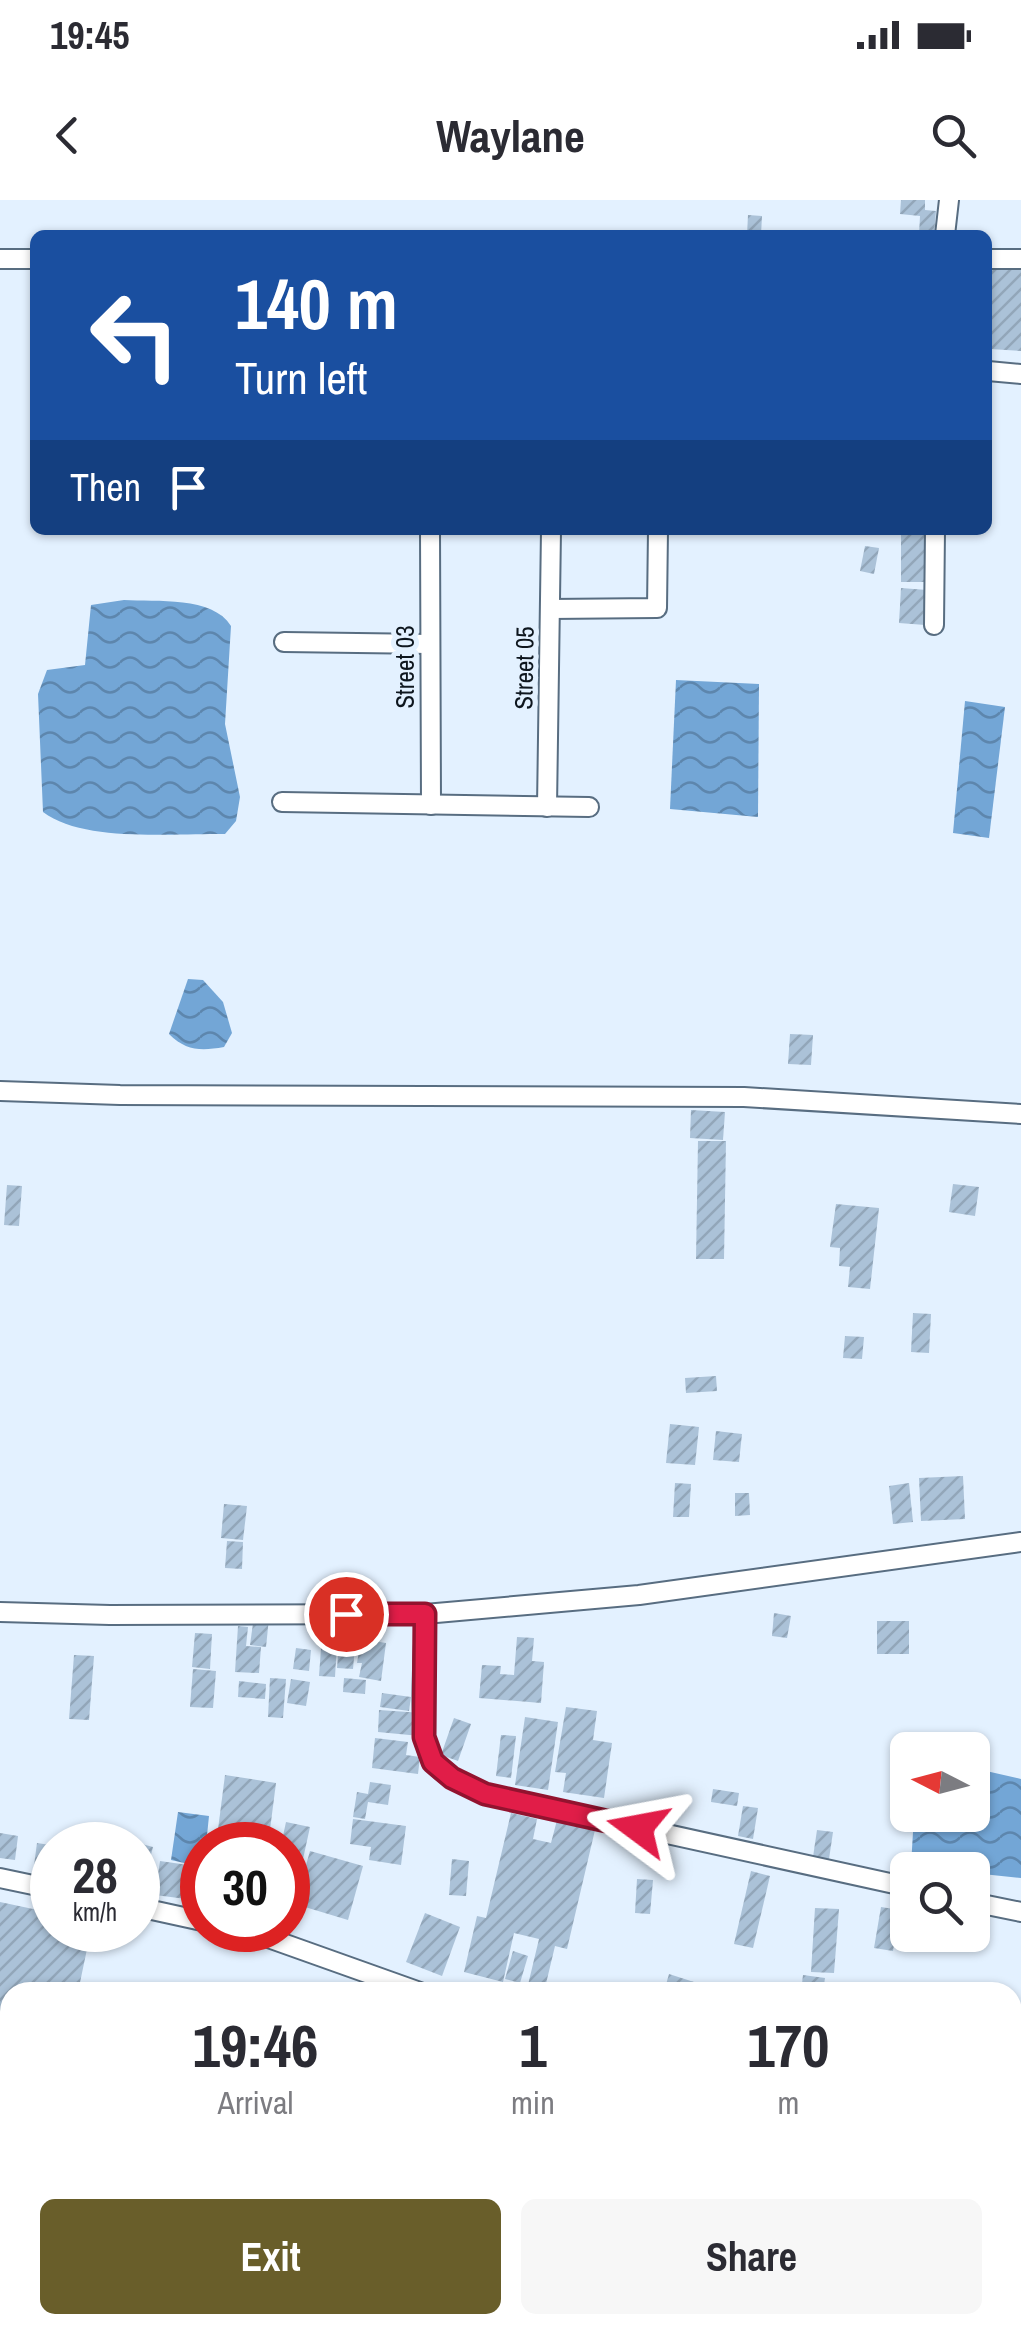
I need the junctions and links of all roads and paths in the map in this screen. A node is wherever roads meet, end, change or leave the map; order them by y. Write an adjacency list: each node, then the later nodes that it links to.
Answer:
1 (950, 200): 2 (street)
2 (946, 230)
3 (992, 258): 6 (street)
4 (0, 259): 5 (street)
5 (30, 259)
6 (1021, 259)
7 (992, 371): 8 (street)
8 (1021, 374)
9 (430, 535): 16 (street, Street 03)
10 (550, 535): 13 (street, Street 05)
11 (658, 535): 13 (street)
12 (935, 535): 14 (street)
13 (550, 609): 19 (street, Street 05)
14 (934, 625)
15 (284, 642): 16 (street)
16 (430, 644): 18 (street, Street 03)
17 (282, 802): 18 (street)
18 (431, 805): 19 (street)
19 (547, 807): 20 (street)
20 (589, 808)
21 (0, 1091): 22 (street)
22 (1021, 1114)
23 (1021, 1542): 25 (street)
24 (0, 1612): 25 (street)
25 (425, 1614): 27 (street)
26 (0, 1878): 28 (street)
27 (890, 1883)
28 (30, 1884)
29 (990, 1906): 30 (street)
30 (1021, 1912)
31 (308, 1952): 32 (street)
32 (392, 1982)

